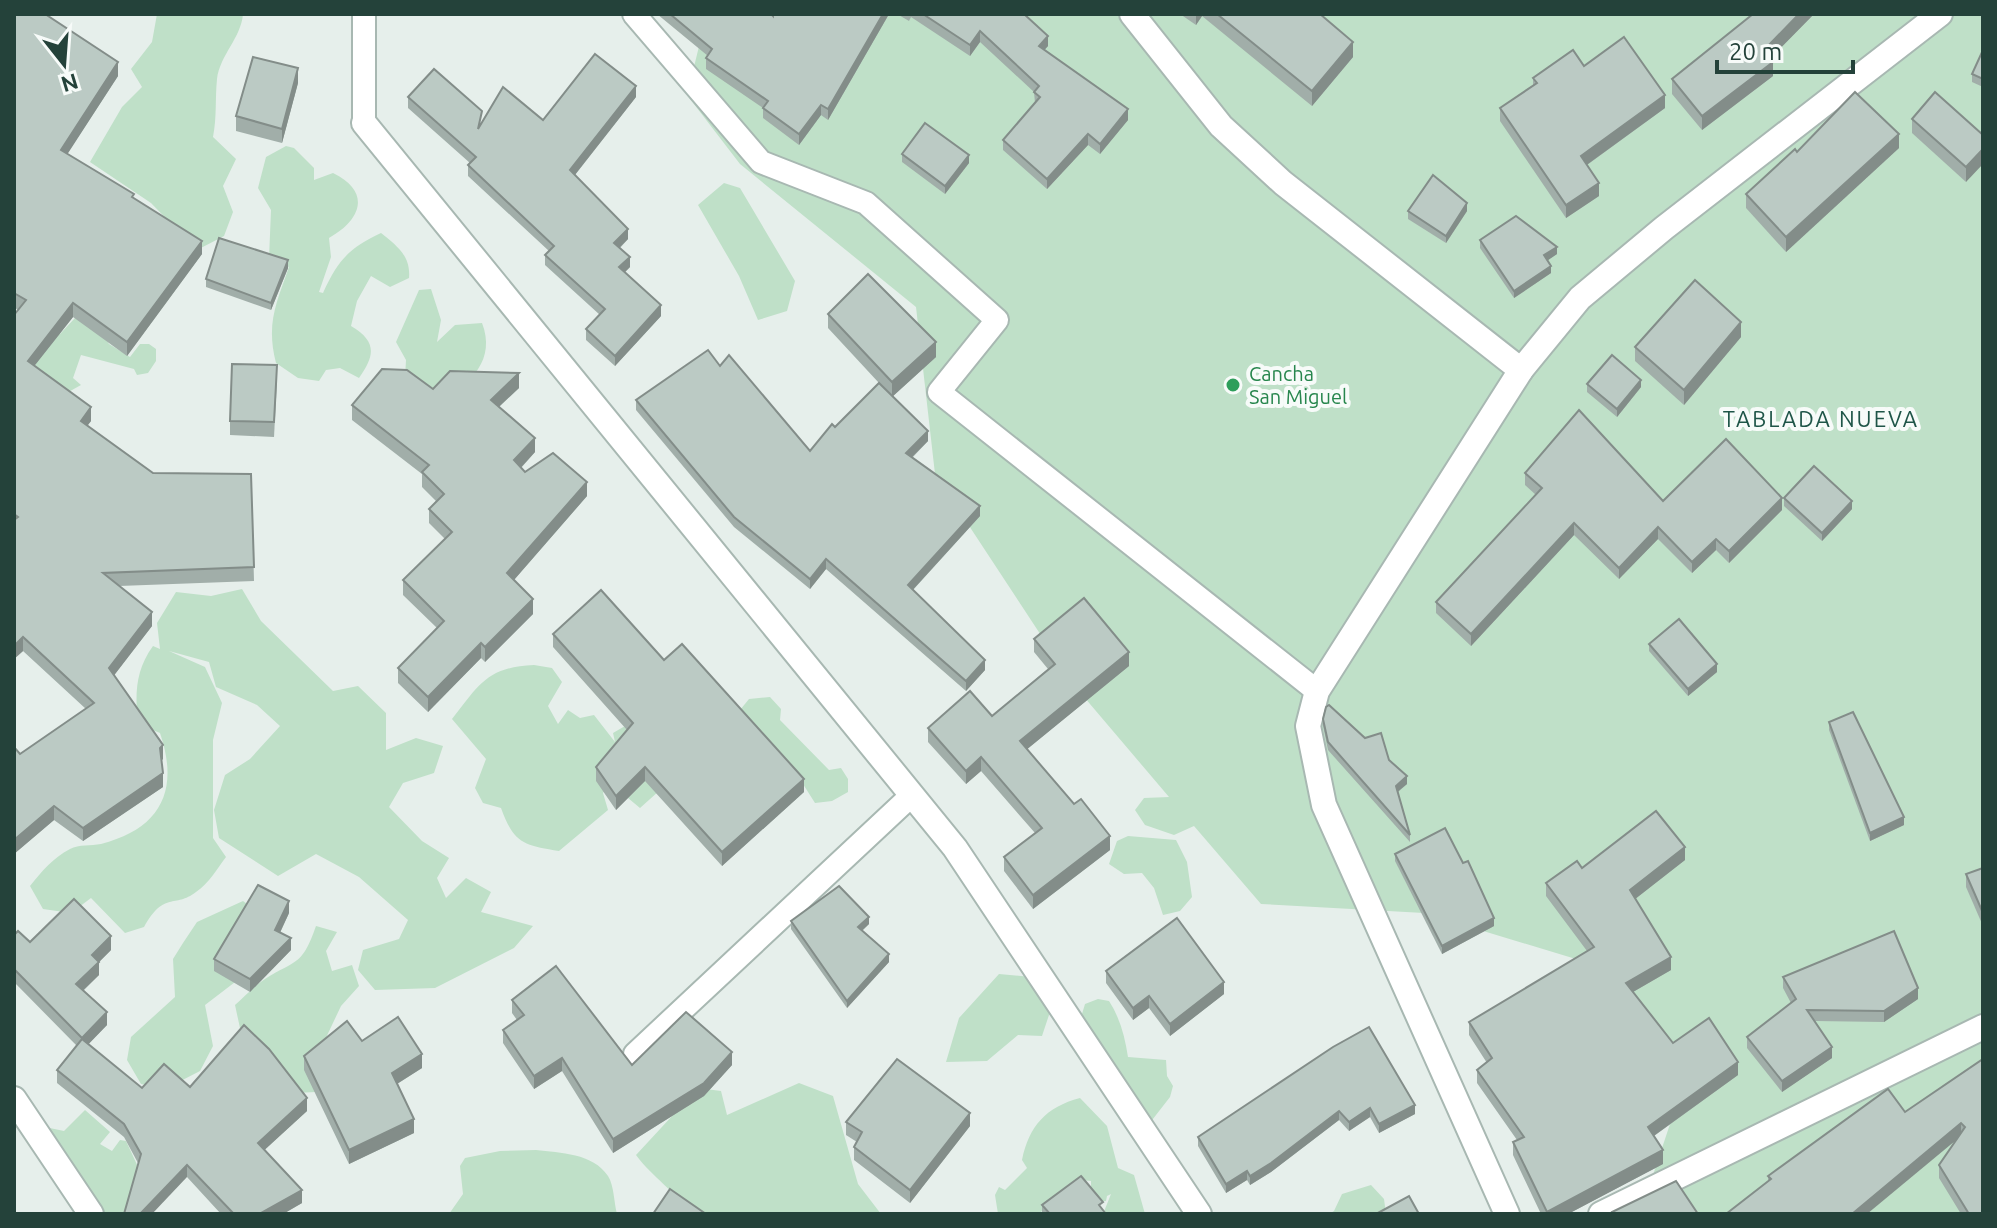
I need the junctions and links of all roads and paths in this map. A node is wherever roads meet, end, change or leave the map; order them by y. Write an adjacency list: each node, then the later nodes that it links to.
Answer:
1 (364, 14): 5 (lane)
2 (634, 14): 7 (lane)
3 (1132, 14): 6 (street)
4 (1940, 14): 6 (street)
5 (364, 123): 8 (street)
6 (1521, 370): 7 (street)
7 (1317, 691): 14 (street)
8 (912, 795): 10 (lane); 13 (street)
9 (1983, 1027): 15 (street)
10 (635, 1054)
11 (14, 1099): 12 (street)
12 (91, 1214)
13 (1199, 1214)
14 (1507, 1214)
15 (1601, 1214)

